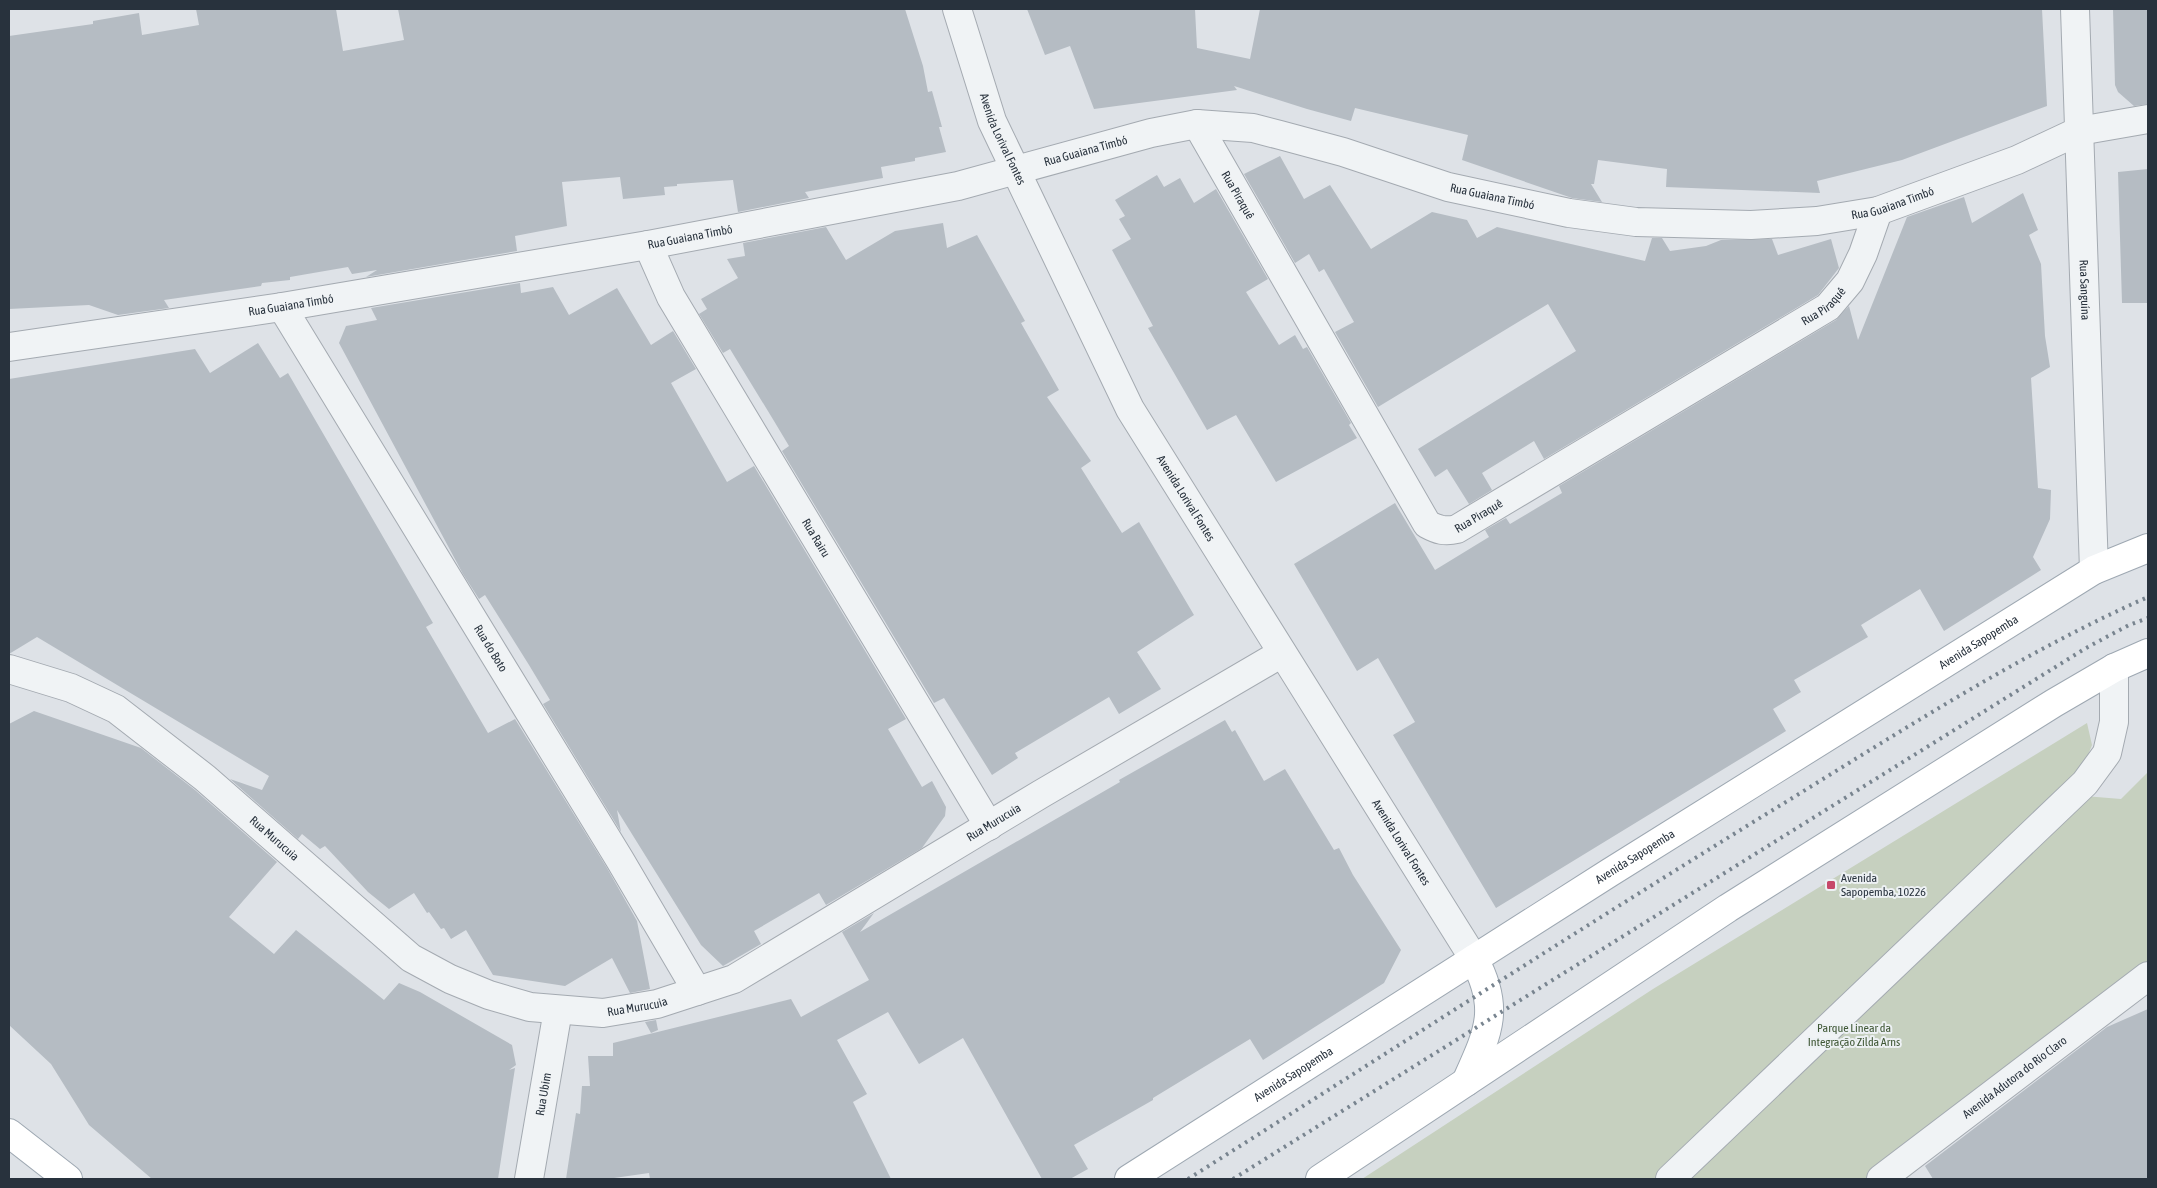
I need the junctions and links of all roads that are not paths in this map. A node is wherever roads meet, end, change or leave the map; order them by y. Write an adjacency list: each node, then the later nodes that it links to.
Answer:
1 (957, 9): 6 (street, Avenida Lorival Fontes)
2 (2075, 9): 5 (street, Rua Sanguína)
3 (2148, 119): 5 (street, Rua Guaiana Timbó)
4 (1197, 124): 6 (street, Rua Guaiana Timbó); 7 (street, Rua Guaiana Timbó); 7 (street, Rua Piraquê)
5 (2079, 131): 7 (street, Rua Guaiana Timbó); 12 (street, Rua Sanguína)
6 (1014, 169): 8 (street, Rua Guaiana Timbó); 13 (street, Avenida Lorival Fontes)
7 (1878, 211)
8 (648, 245): 9 (street, Rua Guaiana Timbó); 17 (street, Rua Rairu)
9 (282, 307): 10 (street, Rua Guaiana Timbó); 20 (street, Rua do Boto)
10 (9, 347)
11 (2148, 548): 12 (main road, Avenida Sapopemba)
12 (2094, 570): 18 (main road, Avenida Sapopemba)
13 (1282, 653): 17 (street, Rua Murucuia); 18 (street, Avenida Lorival Fontes)
14 (2148, 653): 16 (main road)
15 (9, 668): 21 (street, Rua Murucuia)
16 (2114, 668): 22 (main road); 28 (street)
17 (989, 826): 20 (street, Rua Murucuia)
18 (1474, 959): 22 (main road); 26 (main road, Avenida Sapopemba)
19 (2148, 976): 29 (street, Avenida Adutora do Rio Claro)
20 (697, 991): 21 (street, Rua Murucuia)
21 (558, 1010): 25 (street, Rua Ubim)
22 (1466, 1082): 27 (main road)
23 (9, 1133): 24 (main road)
24 (68, 1179)
25 (529, 1179)
26 (1129, 1179)
27 (1320, 1179)
28 (1670, 1179)
29 (1881, 1179)

